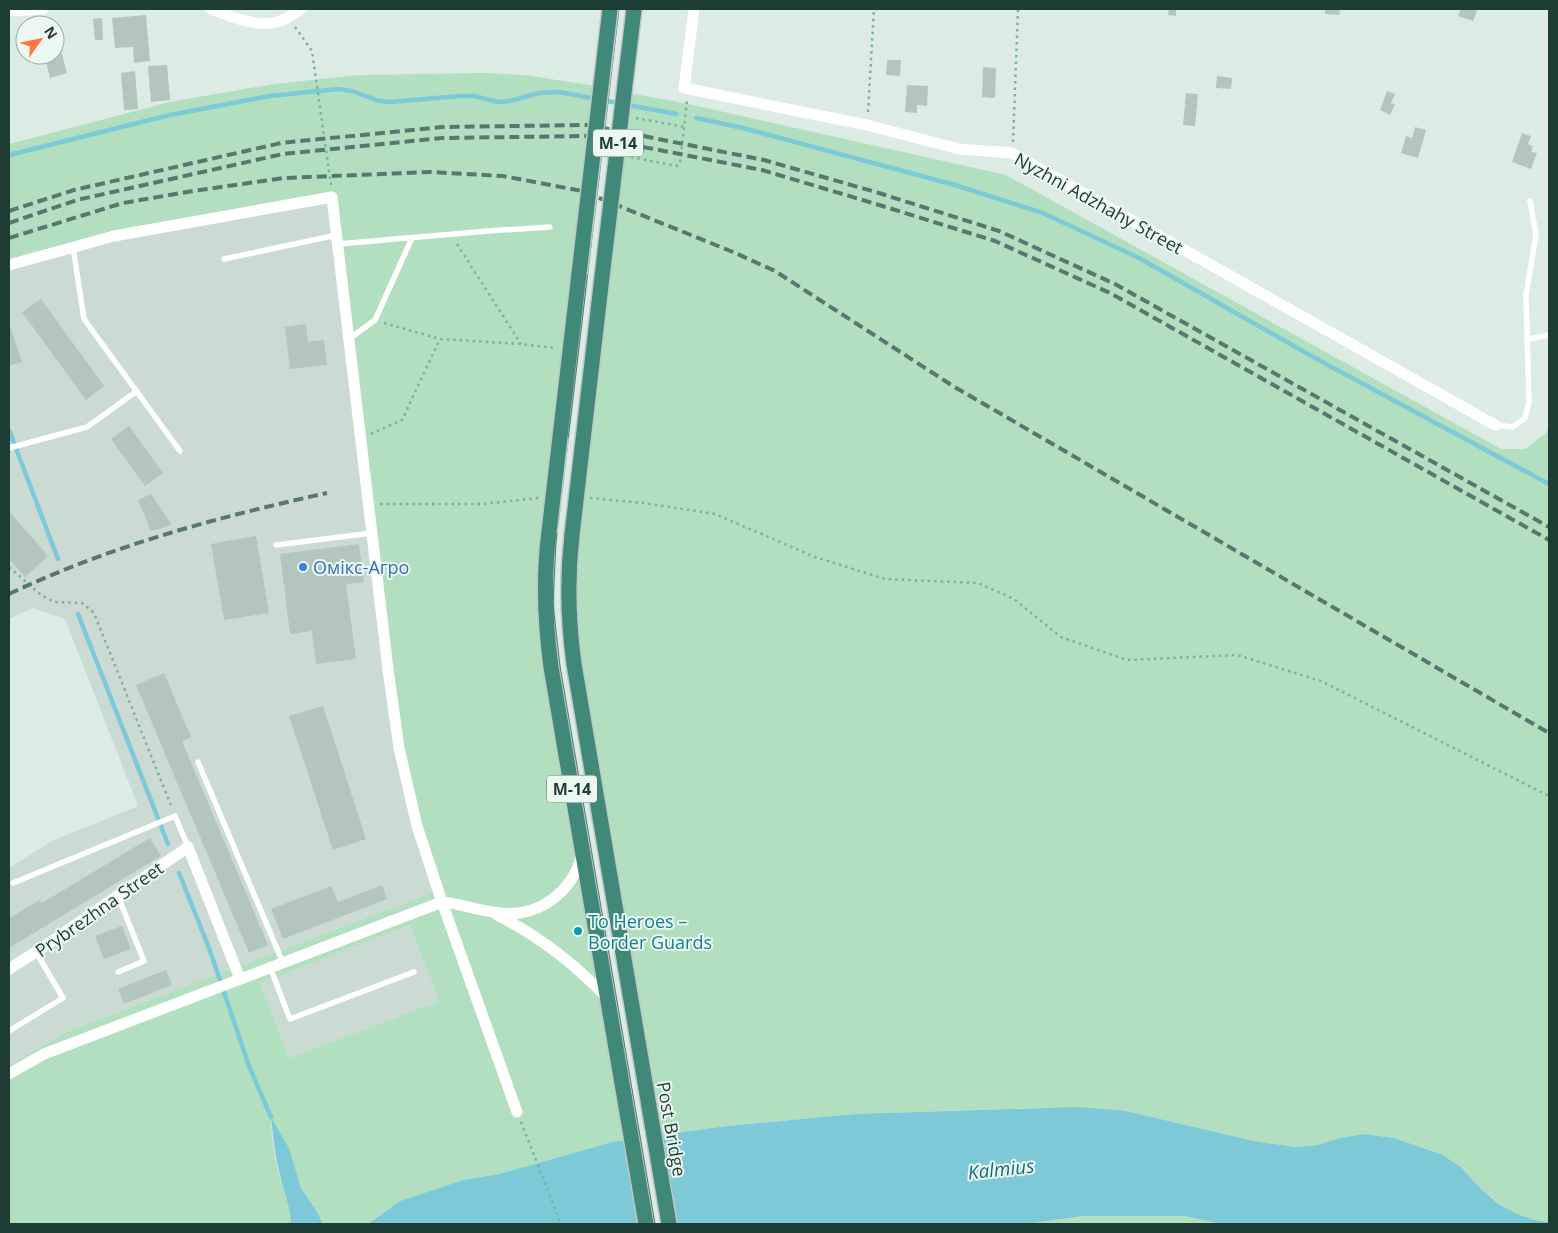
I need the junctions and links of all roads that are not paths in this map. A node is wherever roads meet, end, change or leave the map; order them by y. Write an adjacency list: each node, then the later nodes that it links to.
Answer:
1 (43, 9): 7 (street)
2 (211, 9): 3 (street)
3 (301, 9)
4 (610, 9): 26 (highway, М-14, bridge)
5 (634, 9): 43 (highway, Post Bridge / М-14, bridge)
6 (694, 9): 19 (street, Nyzhni Adzhahy Street)
7 (9, 12)
8 (1530, 201): 17 (lane)
9 (550, 227): 10 (lane)
10 (412, 238): 11 (lane); 16 (lane)
11 (338, 240): 12 (street); 13 (lane); 16 (street)
12 (73, 247): 14 (street); 18 (lane)
13 (224, 259)
14 (9, 265)
15 (1549, 335): 17 (lane)
16 (349, 339): 22 (street)
17 (1529, 339): 19 (lane)
18 (137, 391): 20 (lane); 21 (lane)
19 (1495, 425)
20 (9, 448)
21 (180, 451)
22 (372, 533): 23 (lane); 29 (street)
23 (276, 545)
24 (198, 762): 32 (lane)
25 (188, 847): 27 (lane); 28 (street, Prybrezhna Street); 37 (street)
26 (582, 853): 30 (street); 38 (highway, М-14)
27 (12, 883)
28 (118, 896): 31 (street, Prybrezhna Street); 35 (lane)
29 (442, 902): 30 (street); 32 (street); 41 (street)
30 (486, 910): 38 (street)
31 (36, 952): 34 (street, Prybrezhna Street); 39 (lane)
32 (283, 962): 33 (street)
33 (270, 967): 36 (lane); 37 (street)
34 (9, 969)
35 (118, 972)
36 (414, 972)
37 (236, 980): 40 (street)
38 (607, 998): 42 (highway, М-14)
39 (9, 1031)
40 (9, 1074)
41 (517, 1112)
42 (646, 1224)
43 (670, 1224)

